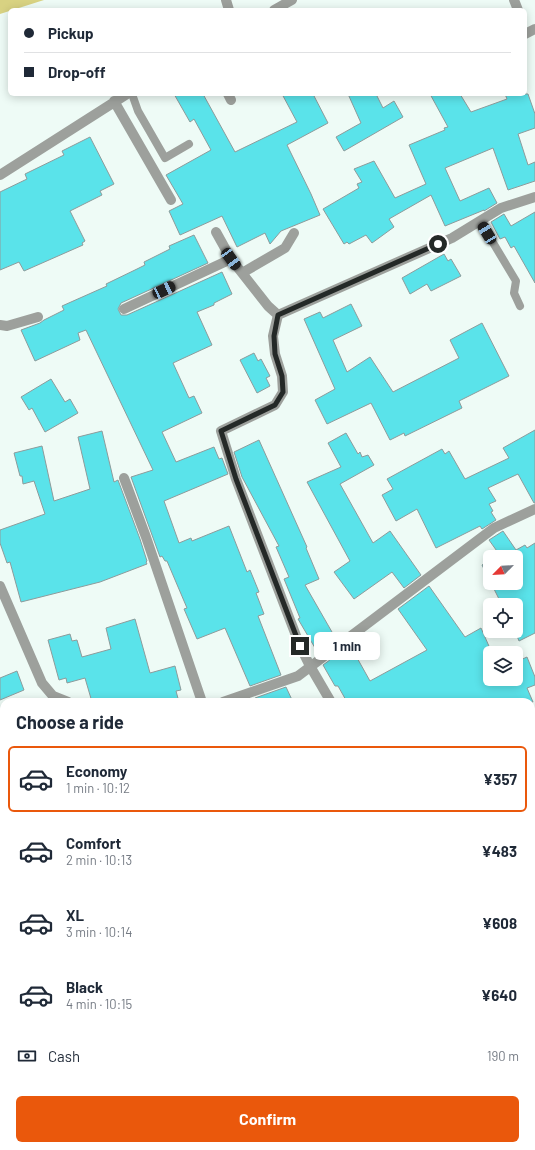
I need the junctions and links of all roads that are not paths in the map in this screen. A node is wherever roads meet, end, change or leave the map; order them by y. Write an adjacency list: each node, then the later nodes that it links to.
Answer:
1 (292, 0): 2 (street)
2 (278, 8)
3 (123, 96): 5 (street)
4 (133, 96): 6 (lane)
5 (114, 101): 7 (street); 9 (street)
6 (189, 144)
7 (0, 175)
8 (535, 197): 10 (street)
9 (171, 200)
10 (480, 221): 15 (lane); 17 (street)
11 (216, 232): 13 (street)
12 (294, 233): 14 (street)
13 (231, 259): 14 (street); 16 (street)
14 (242, 273): 17 (street)
15 (520, 306)
16 (124, 309)
17 (278, 315): 23 (street)
18 (38, 317): 19 (street)
19 (0, 325)
20 (124, 478): 25 (street)
21 (535, 509): 23 (street)
22 (0, 586): 24 (street)
23 (310, 666): 26 (street); 27 (street)
24 (58, 698)
25 (201, 698)
26 (235, 698)
27 (329, 698)

